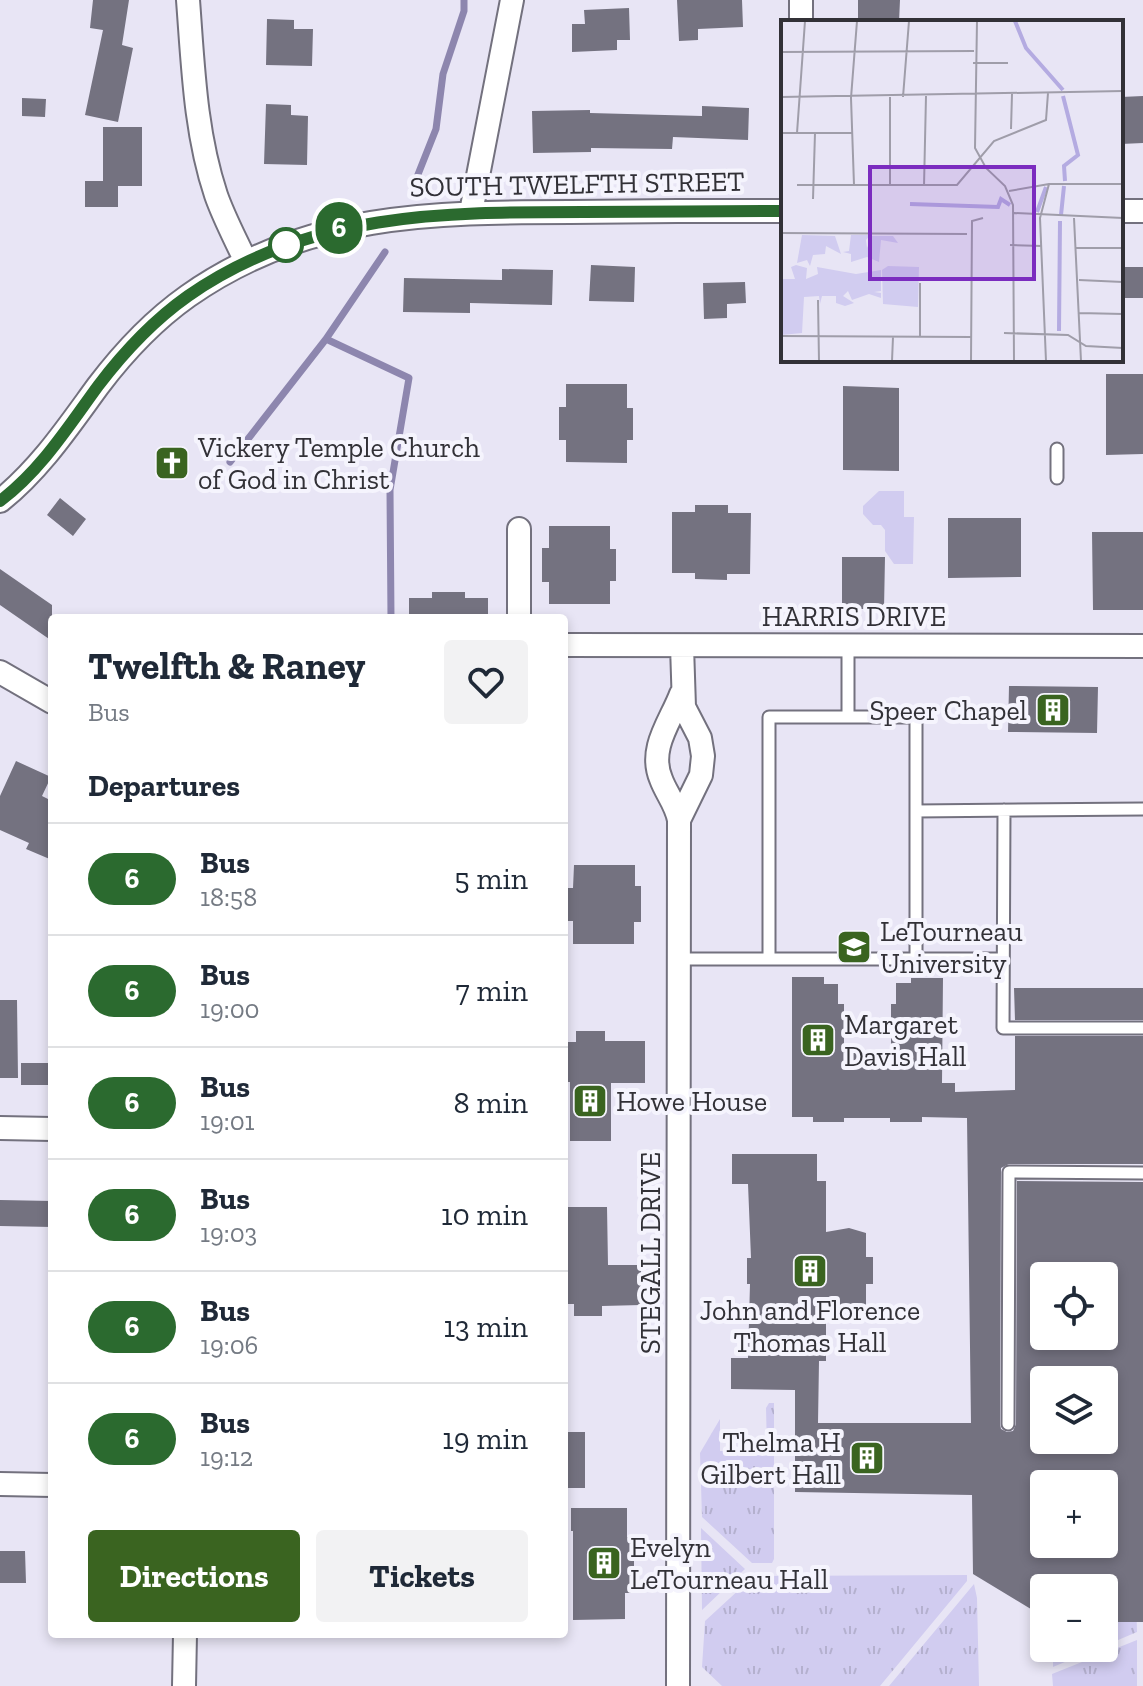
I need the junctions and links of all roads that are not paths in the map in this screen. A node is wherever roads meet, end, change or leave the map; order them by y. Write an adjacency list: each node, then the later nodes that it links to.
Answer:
1 (188, 0): 5 (street)
2 (512, 0): 4 (street)
3 (781, 211): 4 (street, SOUTH TWELFTH STREET)
4 (471, 212): 5 (street, SOUTH TWELFTH STREET)
5 (246, 262): 8 (street, SOUTH TWELFTH STREET)
6 (1057, 449): 7 (lane)
7 (1057, 478)
8 (0, 501)
9 (519, 529): 10 (street)
10 (519, 614)
11 (568, 645): 12 (street, HARRIS DRIVE)
12 (682, 646): 14 (street, HARRIS DRIVE); 16 (street, STEGALL DRIVE)
13 (1143, 646): 14 (street, HARRIS DRIVE)
14 (848, 647): 18 (lane)
15 (0, 672): 17 (street)
16 (681, 694): 22 (street, STEGALL DRIVE); 22 (street, STEGALL DRIVE)
17 (48, 700)
18 (848, 717): 21 (lane); 24 (lane)
19 (1143, 809): 20 (lane)
20 (1004, 810): 21 (lane); 26 (lane)
21 (916, 811): 25 (lane)
22 (679, 820): 23 (street, STEGALL DRIVE)
23 (680, 959): 24 (lane); 36 (street, STEGALL DRIVE)
24 (769, 959): 25 (lane)
25 (916, 959): 26 (lane)
26 (1003, 959): 27 (lane)
27 (1143, 1028)
28 (0, 1128): 29 (street)
29 (48, 1129)
30 (1143, 1173): 31 (lane)
31 (1008, 1424)
32 (0, 1484): 33 (street)
33 (48, 1485)
34 (185, 1638): 35 (street)
35 (184, 1686)
36 (678, 1686)

